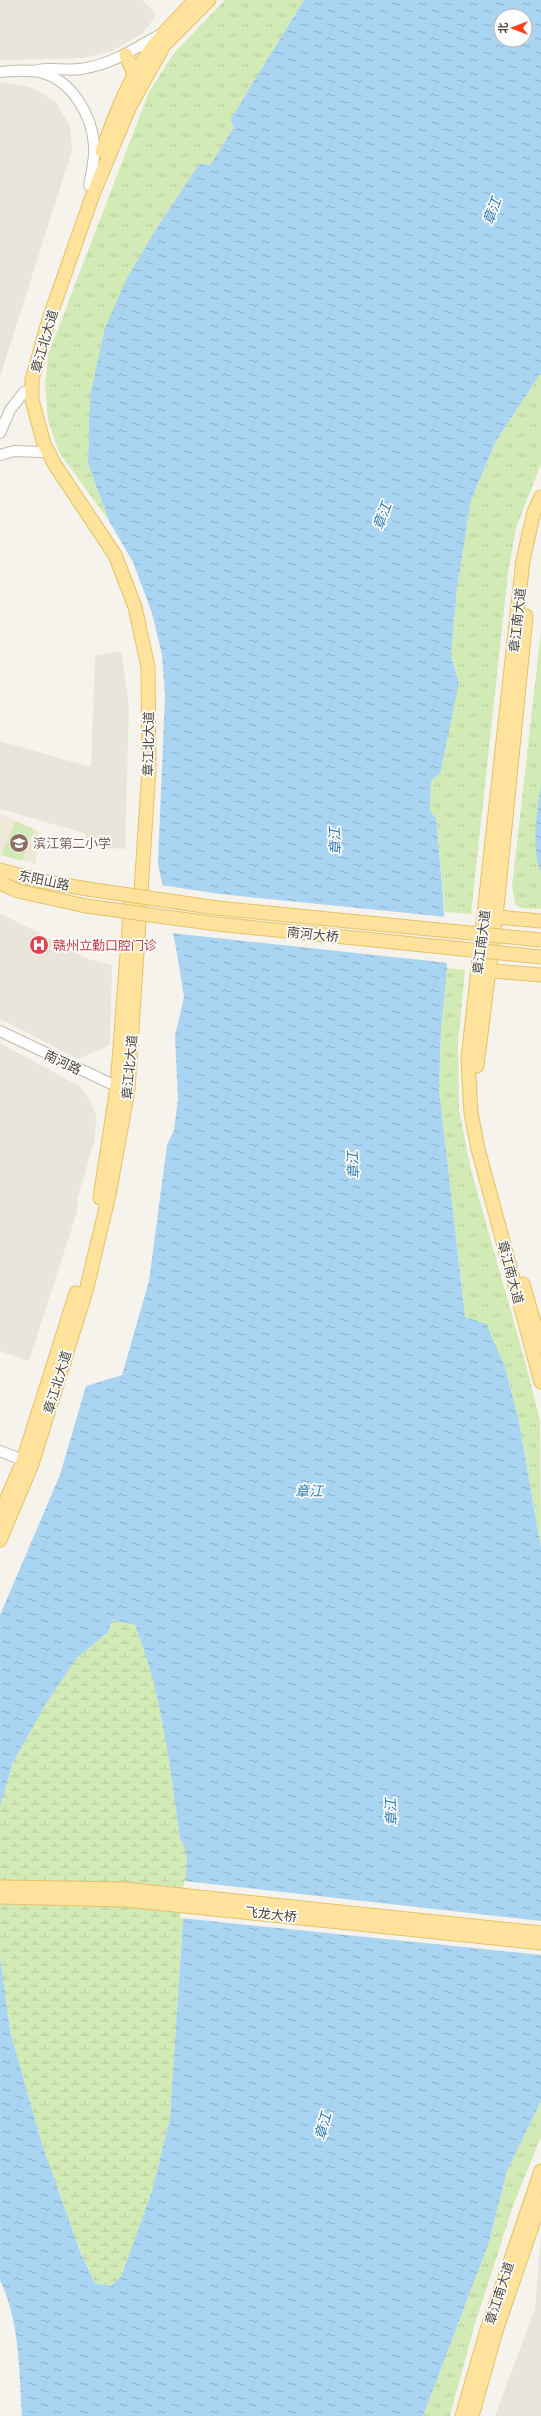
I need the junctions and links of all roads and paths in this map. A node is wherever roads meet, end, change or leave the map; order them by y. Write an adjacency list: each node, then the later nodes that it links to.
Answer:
1 (195, 0): 3 (main road, 章江北大道)
2 (209, 0): 8 (main road, 章江北大道)
3 (164, 32): 4 (street); 7 (main road, 章江北大道)
4 (126, 55): 5 (street); 7 (main road)
5 (32, 71): 6 (street); 9 (street)
6 (0, 72)
7 (135, 74): 8 (main road); 9 (main road, 章江北大道)
8 (138, 93): 10 (main road, 章江北大道)
9 (90, 185): 10 (main road, 章江北大道)
10 (28, 392): 11 (street); 12 (main road, 章江北大道); 27 (main road, 章江北大道)
11 (0, 433)
12 (41, 452): 13 (street); 27 (main road, 章江北大道)
13 (0, 455)
14 (541, 497): 20 (main road, 章江南大道)
15 (541, 522): 24 (main road, 章江南大道)
16 (0, 870): 18 (main road, 东阳山路)
17 (0, 883): 19 (main road, 东阳山路)
18 (88, 889): 22 (main road, 南河大桥, bridge)
19 (86, 906): 23 (main road, 南河大桥, bridge)
20 (485, 916): 21 (main road); 24 (main road, 章江南大道)
21 (541, 921)
22 (541, 940)
23 (541, 957)
24 (483, 970): 25 (main road); 28 (main road, 章江南大道); 29 (main road, 章江南大道)
25 (541, 975)
26 (0, 1031): 27 (street, 南河路)
27 (122, 1089): 31 (main road, 章江北大道)
28 (541, 1346)
29 (541, 1382)
30 (0, 1451): 31 (street)
31 (27, 1463): 32 (main road, 章江北大道); 33 (main road, 章江北大道)
32 (0, 1515)
33 (0, 1540)
34 (0, 1887): 36 (main road, 飞龙大桥)
35 (0, 1897): 37 (main road, 飞龙大桥)
36 (541, 1933)
37 (541, 1943)
38 (541, 2171): 40 (main road, 章江南大道)
39 (541, 2200): 41 (main road, 章江南大道)
40 (462, 2416)
41 (472, 2416)

